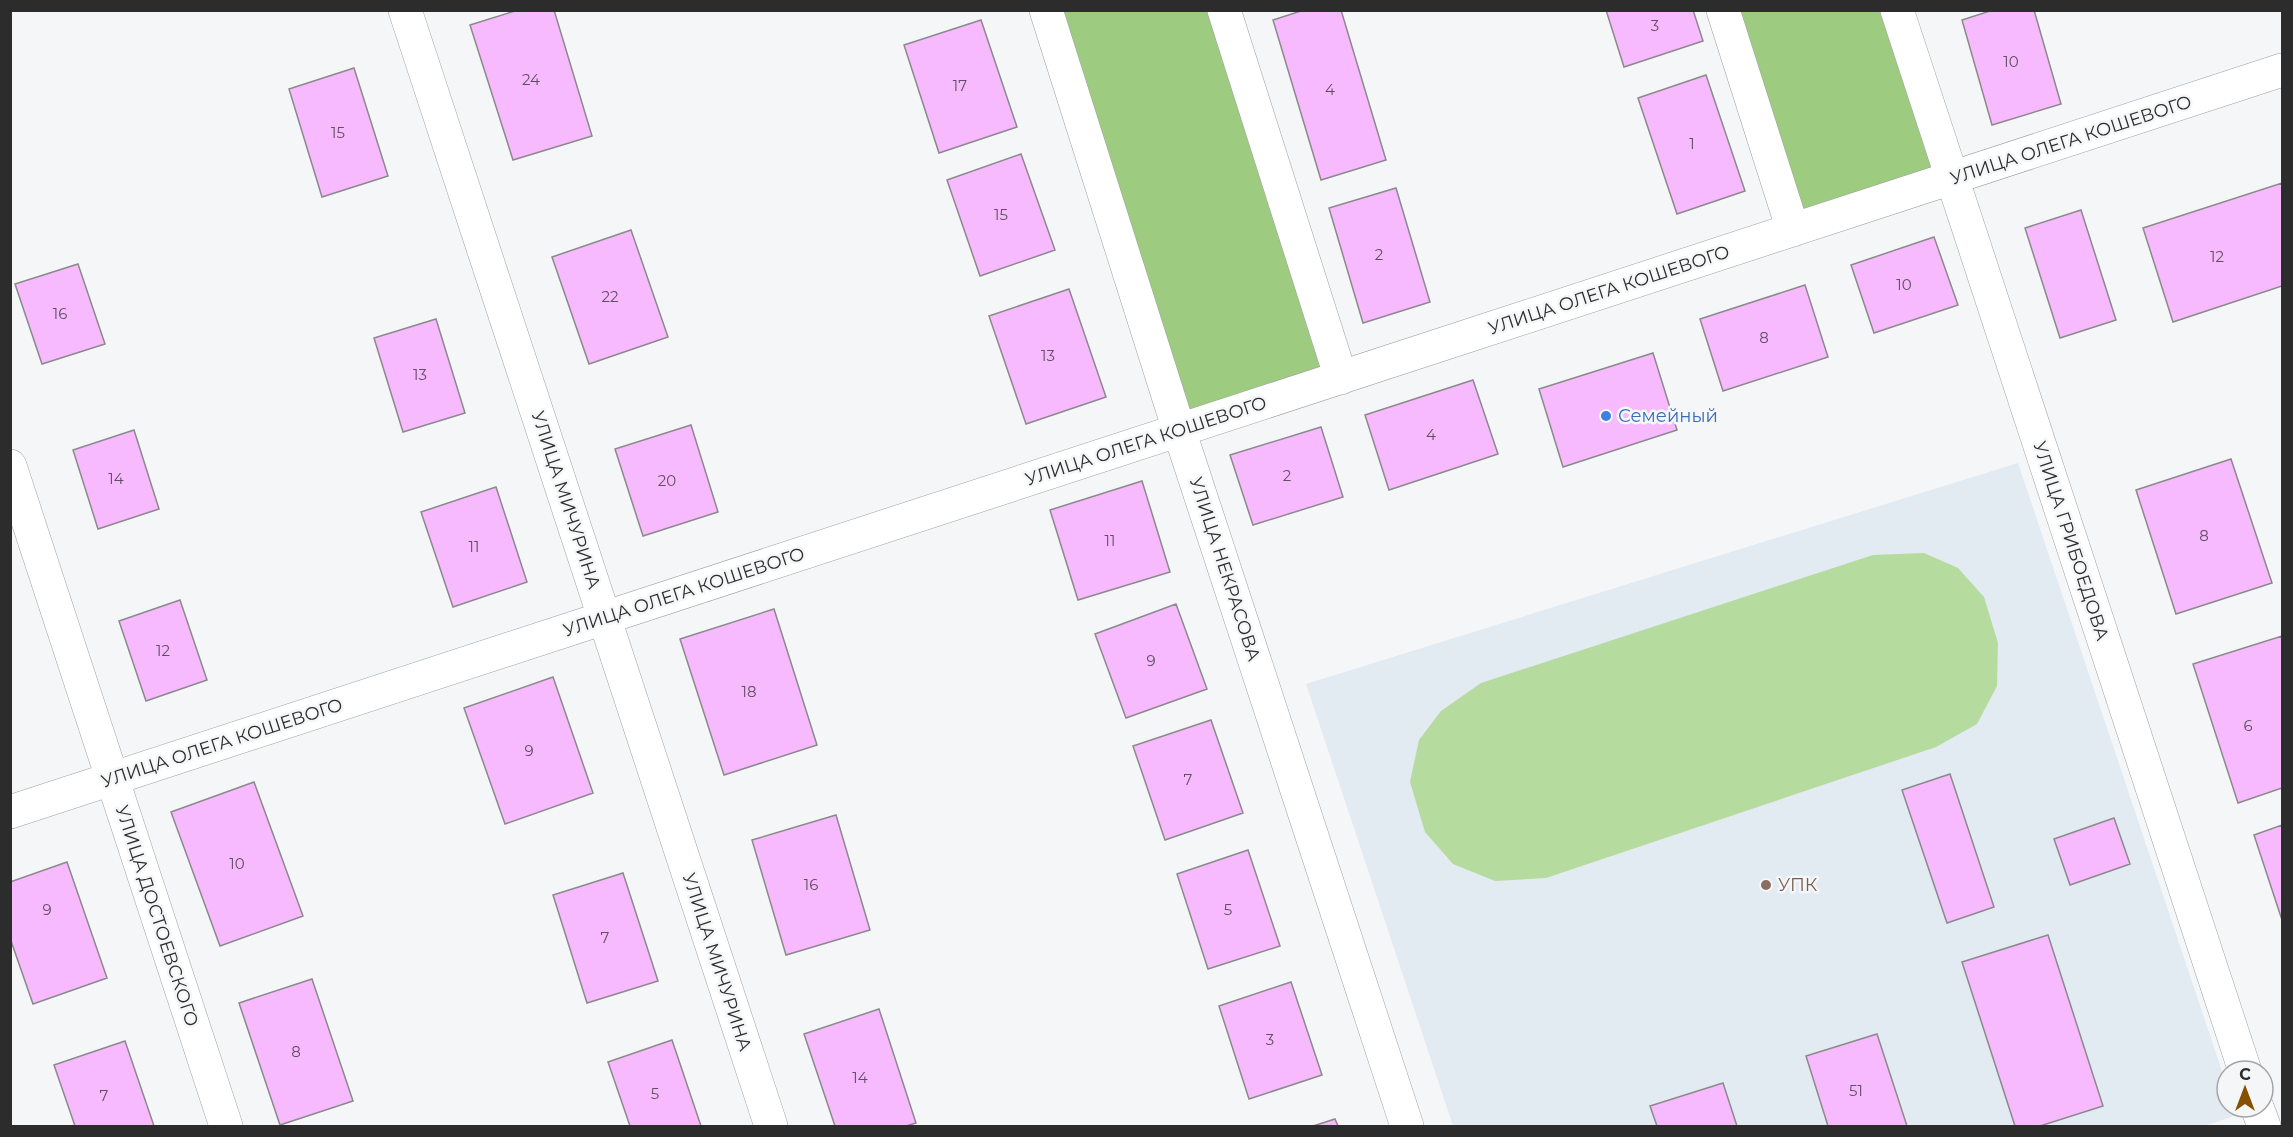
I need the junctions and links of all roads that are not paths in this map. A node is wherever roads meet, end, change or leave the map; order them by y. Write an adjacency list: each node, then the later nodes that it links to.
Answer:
1 (405, 10): 12 (street, УЛИЦА МИЧУРИНА)
2 (1046, 10): 10 (street, УЛИЦА НЕКРАСОВА)
3 (1224, 10): 9 (street)
4 (1723, 10): 8 (street)
5 (1897, 10): 7 (street, УЛИЦА ГРИБОЕДОВА)
6 (2283, 70): 7 (street, УЛИЦА ОЛЕГА КОШЕВОГО)
7 (1952, 178): 8 (street, УЛИЦА ОЛЕГА КОШЕВОГО); 15 (street, УЛИЦА ГРИБОЕДОВА)
8 (1793, 230): 9 (street, УЛИЦА ОЛЕГА КОШЕВОГО)
9 (1341, 378): 10 (street, УЛИЦА ОЛЕГА КОШЕВОГО)
10 (1179, 430): 12 (street, УЛИЦА ОЛЕГА КОШЕВОГО); 18 (street, УЛИЦА НЕКРАСОВА)
11 (10, 466): 13 (street, УЛИЦА ДОСТОЕВСКОГО)
12 (605, 618): 13 (street, УЛИЦА ОЛЕГА КОШЕВОГО); 17 (street, УЛИЦА МИЧУРИНА)
13 (112, 778): 14 (street, УЛИЦА ОЛЕГА КОШЕВОГО); 16 (street, УЛИЦА ДОСТОЕВСКОГО)
14 (10, 812)
15 (2241, 1059)
16 (226, 1126)
17 (771, 1126)
18 (1407, 1126)

